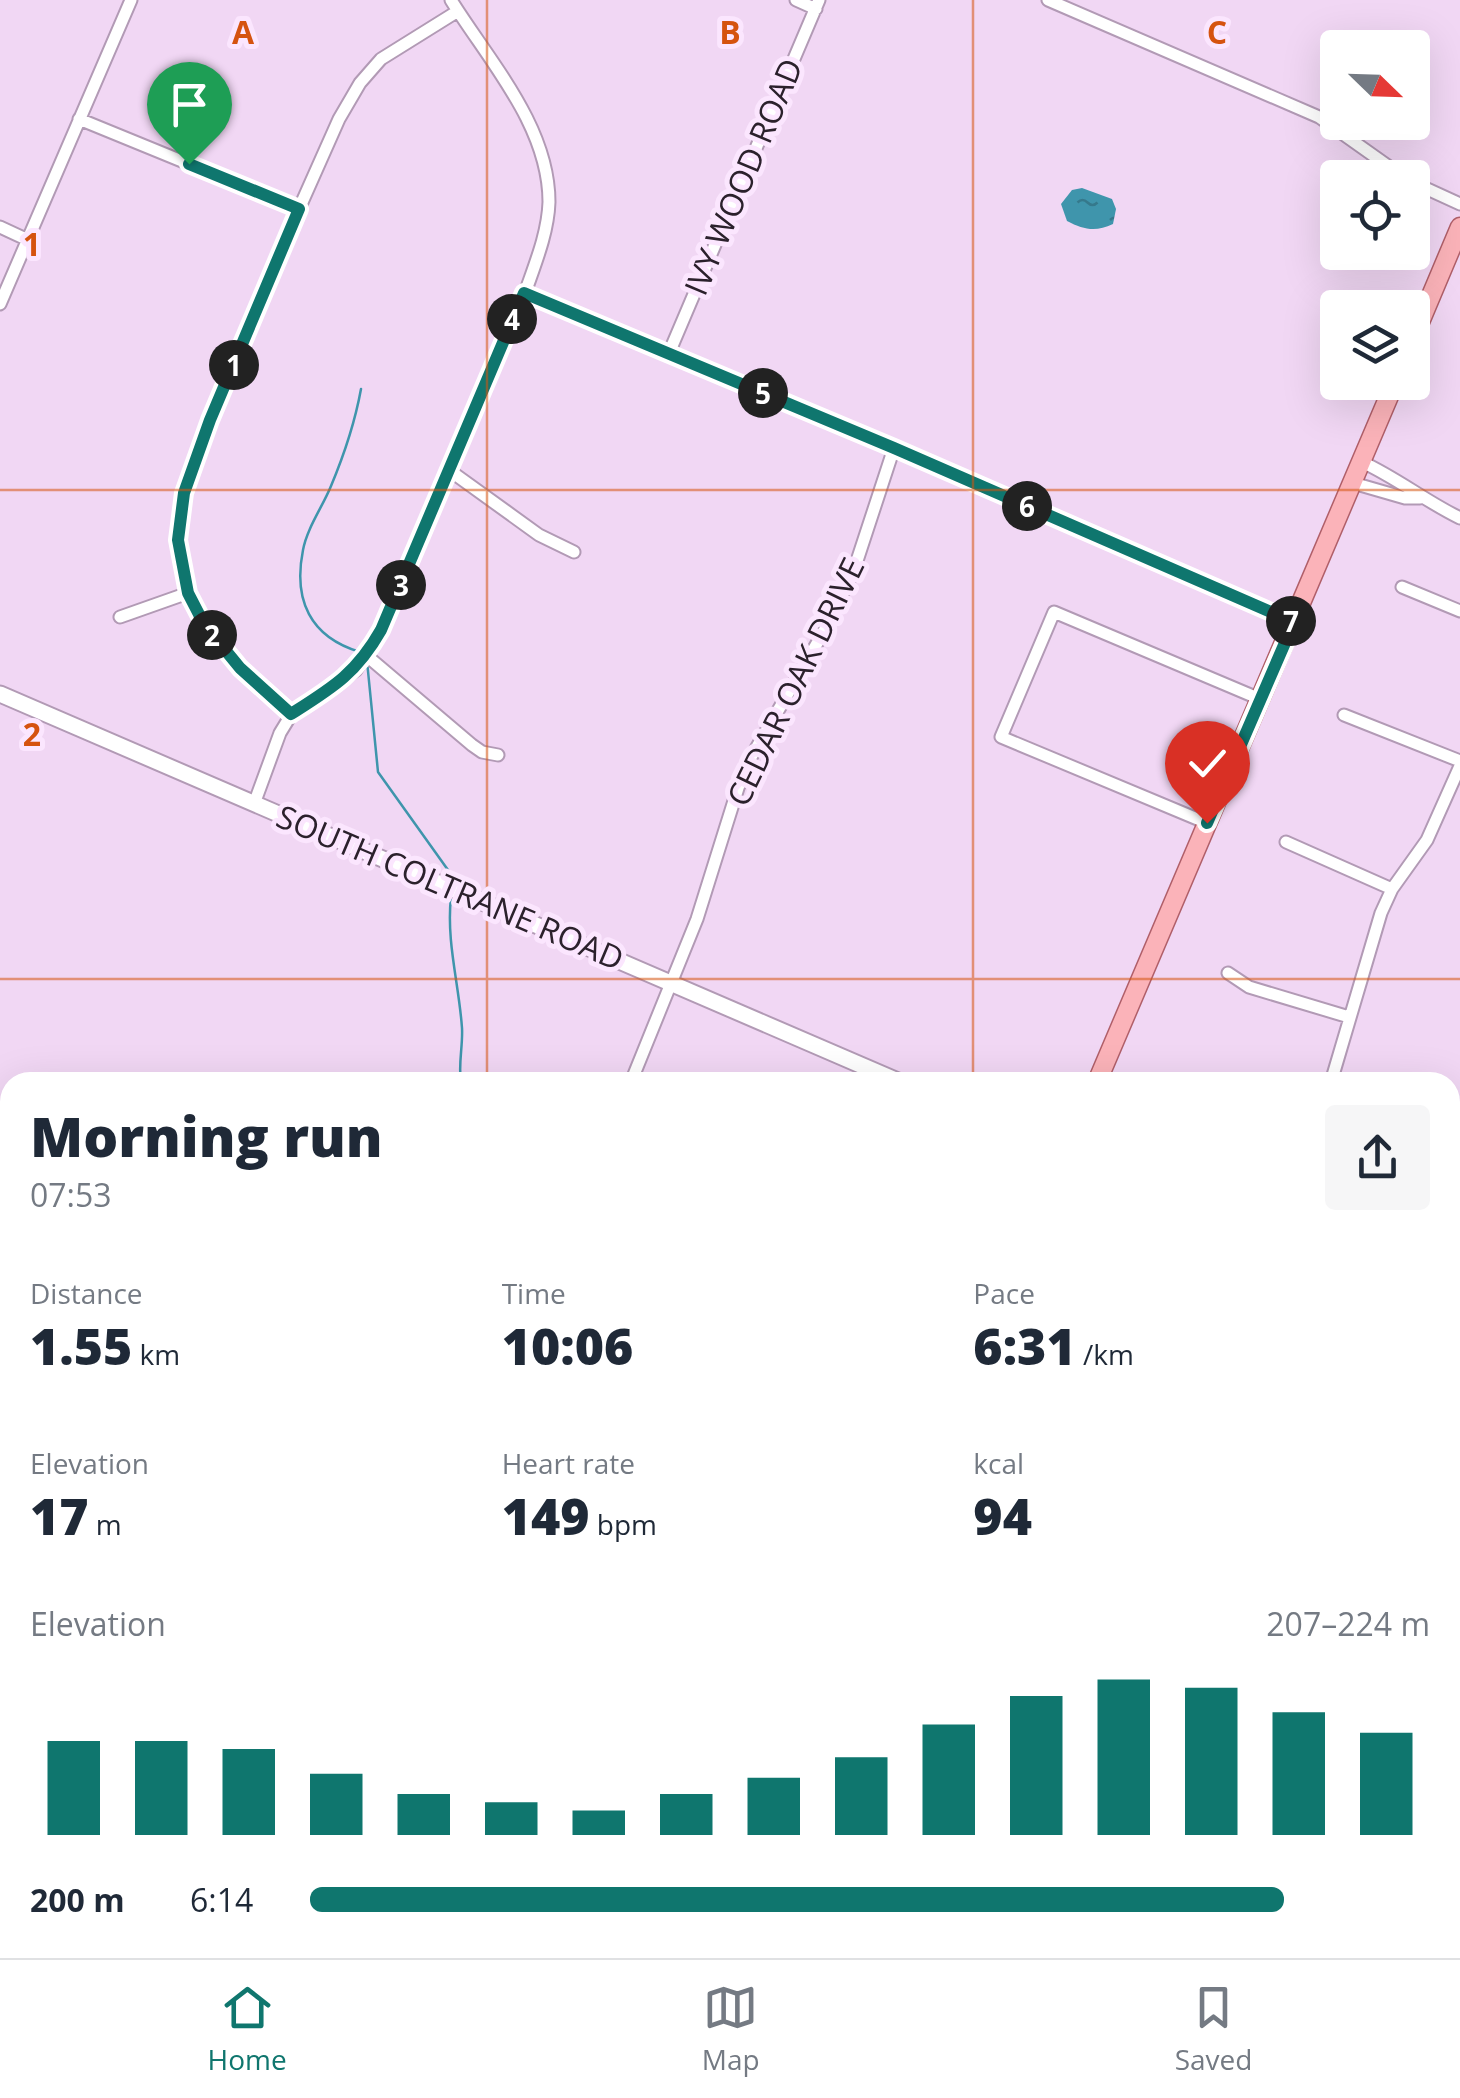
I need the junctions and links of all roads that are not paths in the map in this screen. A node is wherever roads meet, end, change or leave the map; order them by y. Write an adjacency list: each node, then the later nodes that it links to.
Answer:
1 (130, 0): 6 (street)
2 (796, 0): 4 (street)
3 (1048, 0): 7 (street)
4 (818, 4): 17 (street, IVY WOOD ROAD)
5 (454, 6): 10 (street); 14 (street)
6 (80, 119): 10 (street); 13 (street)
7 (1379, 160)
8 (1430, 190): 9 (street)
9 (1460, 204)
10 (299, 209): 27 (street)
11 (0, 227): 13 (street)
12 (1460, 227): 15 (main road)
13 (28, 240): 16 (street)
14 (524, 293): 17 (street); 21 (street)
15 (1430, 298)
16 (0, 304)
17 (668, 354): 19 (street)
18 (1388, 400): 20 (main road)
19 (894, 448): 30 (street); 43 (street, CEDAR OAK DRIVE)
20 (1362, 462): 22 (main road); 23 (street)
21 (449, 470): 25 (street); 31 (street)
22 (1353, 483): 23 (street); 30 (main road)
23 (1420, 498): 24 (street)
24 (1460, 518)
25 (574, 552)
26 (1402, 587): 28 (street)
27 (188, 593): 29 (street); 34 (street)
28 (1460, 612)
29 (120, 617)
30 (1294, 622): 33 (main road)
31 (365, 659): 34 (street); 36 (street)
32 (0, 694): 38 (main road, SOUTH COLTRANE ROAD)
33 (1260, 699): 39 (main road); 39 (street)
34 (291, 714): 38 (street)
35 (1344, 715): 37 (street)
36 (498, 755)
37 (1460, 764): 41 (street)
38 (254, 804): 43 (main road, SOUTH COLTRANE ROAD)
39 (1207, 823): 47 (main road)
40 (1286, 842): 41 (street)
41 (1392, 890): 44 (street)
42 (1228, 973): 44 (street)
43 (672, 984): 45 (street, CEDAR OAK DRIVE); 46 (main road, SOUTH COLTRANE ROAD)
44 (1349, 1017): 48 (street)
45 (635, 1072)
46 (877, 1072)
47 (1101, 1072)
48 (1335, 1072)

